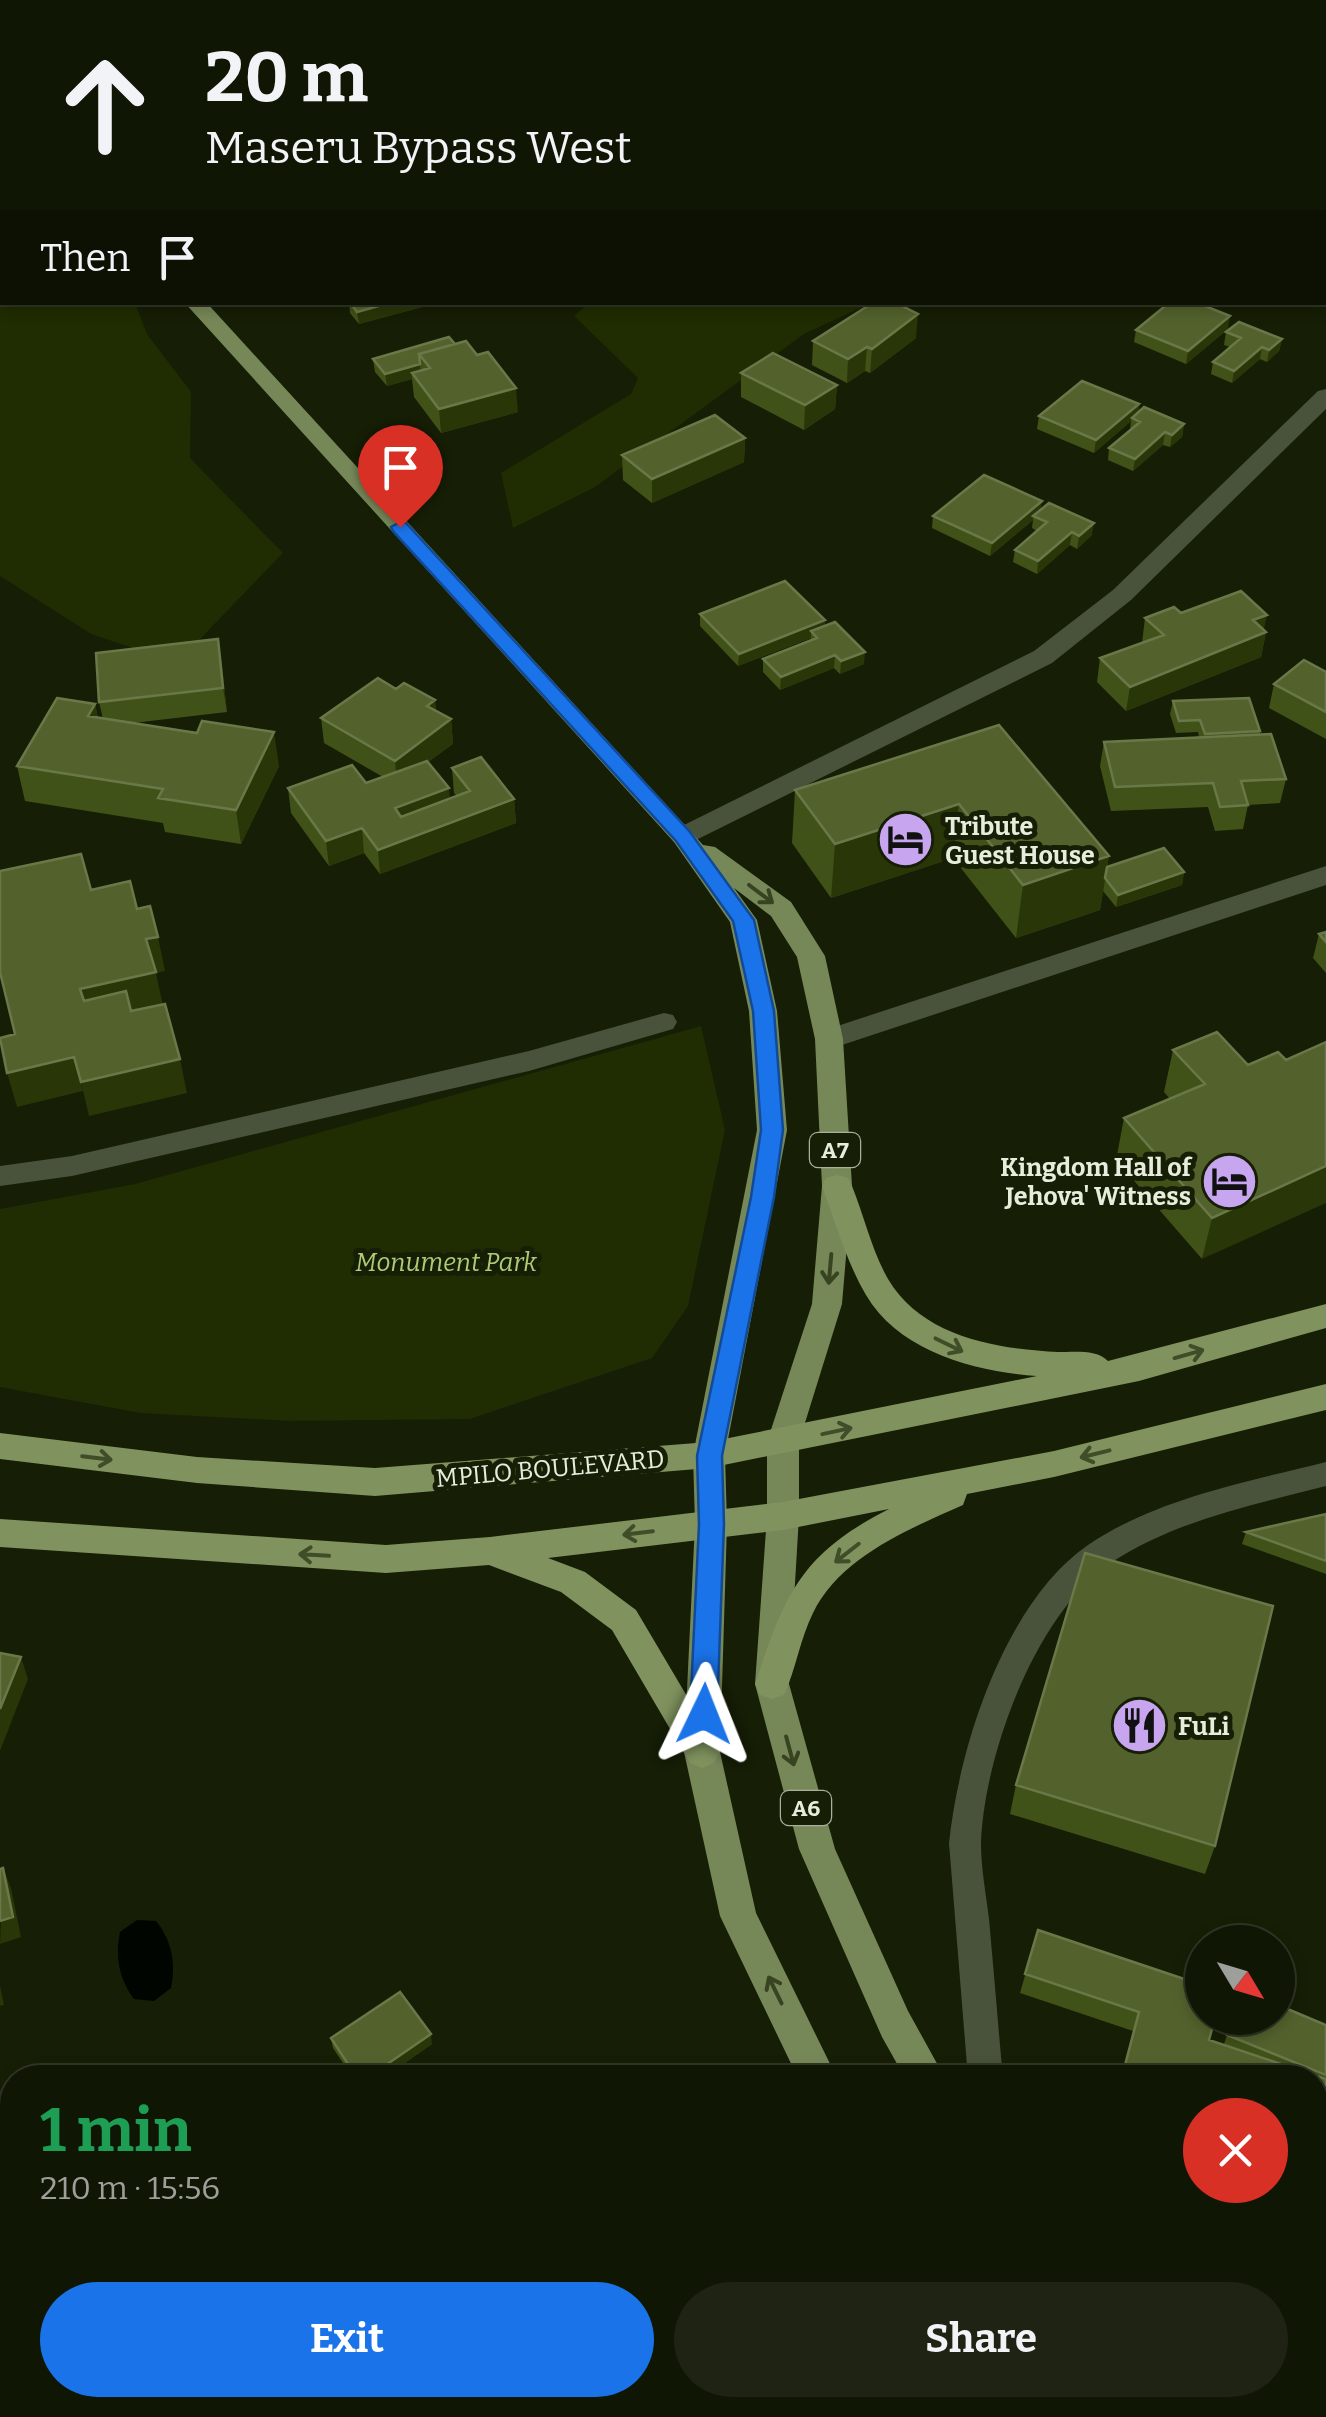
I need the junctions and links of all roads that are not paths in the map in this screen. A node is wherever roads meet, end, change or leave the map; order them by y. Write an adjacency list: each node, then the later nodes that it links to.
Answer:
1 (197, 305): 3 (main road, A7)
2 (1320, 406): 3 (street)
3 (683, 836): 6 (main road, A7, one-way to 6); 14 (main road, A7)
4 (1326, 875): 6 (street)
5 (664, 1022): 7 (lane)
6 (829, 1039): 8 (main road, A7)
7 (0, 1176)
8 (837, 1186): 10 (highway, one-way to 10); 12 (main road, A7, one-way to 12)
9 (1326, 1316): 10 (highway, MPILO BOULEVARD, one-way to 9)
10 (1139, 1368): 12 (highway, MPILO BOULEVARD, one-way to 10)
11 (1326, 1398): 16 (highway, one-way to 16)
12 (782, 1442): 14 (highway, MPILO BOULEVARD); 17 (main road, A7)
13 (0, 1446): 14 (highway, MPILO BOULEVARD, one-way to 14)
14 (710, 1456): 18 (main road, A7)
15 (1326, 1474): 25 (lane)
16 (995, 1476): 17 (highway); 21 (highway, one-way to 21)
17 (783, 1516): 18 (highway); 21 (main road, A6)
18 (711, 1524): 20 (highway, one-way to 20); 22 (main road)
19 (0, 1534): 20 (highway, one-way to 19)
20 (490, 1551): 22 (highway)
21 (772, 1684): 24 (main road, A6, one-way to 24)
22 (702, 1752): 23 (main road, one-way to 22)
23 (812, 2065)
24 (919, 2065)
25 (985, 2065)

